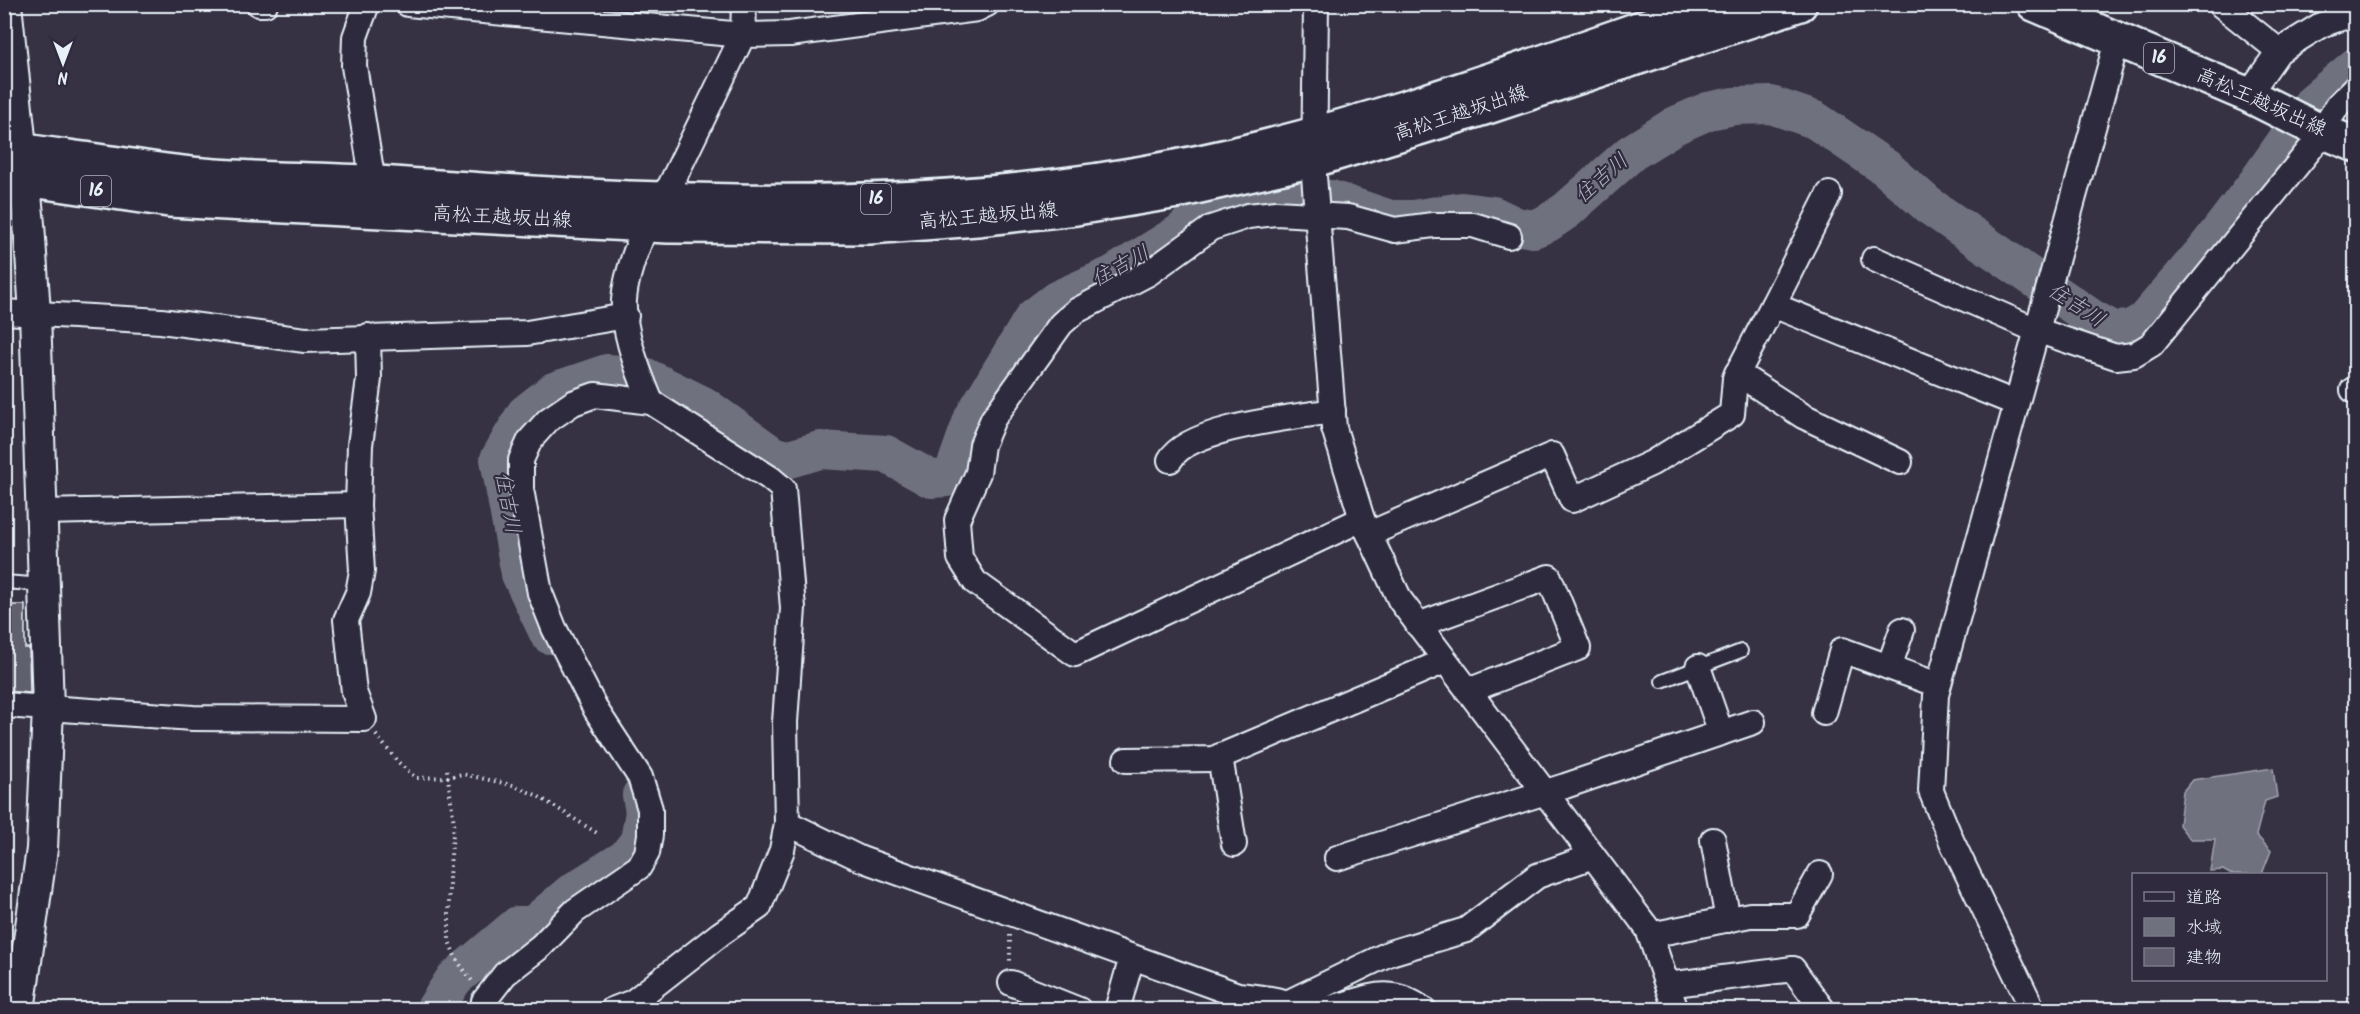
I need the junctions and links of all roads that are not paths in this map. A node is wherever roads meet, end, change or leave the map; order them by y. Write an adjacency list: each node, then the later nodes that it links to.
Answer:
1 (6, 4): 21 (street)
2 (259, 4): 3 (street)
3 (265, 4)
4 (367, 4): 23 (street)
5 (408, 4): 14 (street)
6 (744, 4): 14 (street)
7 (987, 4): 14 (street)
8 (1316, 4): 22 (street)
9 (1709, 4): 22 (main road, 高松王越坂出線 / 16)
10 (1800, 4): 22 (main road, 高松王越坂出線 / 16)
11 (2034, 4): 15 (main road, 高松王越坂出線 / 16)
12 (2220, 4): 16 (street)
13 (2355, 13): 16 (street)
14 (743, 34): 25 (street)
15 (2117, 41): 18 (main road, 高松王越坂出線 / 16); 32 (street)
16 (2279, 51): 18 (street)
17 (2355, 87): 19 (street)
18 (2248, 95): 19 (main road, 高松王越坂出線 / 16)
19 (2310, 126): 20 (main road, 高松王越坂出線 / 16); 32 (street)
20 (2355, 145)
21 (13, 163): 23 (main road, 高松王越坂出線 / 16); 25 (main road, 高松王越坂出線 / 16); 30 (street)
22 (1316, 180): 25 (main road, 高松王越坂出線 / 16); 26 (street); 37 (street); 42 (street)
23 (373, 183): 25 (main road, 高松王越坂出線 / 16)
24 (1829, 194): 28 (street)
25 (653, 211): 31 (street)
26 (1509, 236)
27 (1874, 259): 32 (street)
28 (1773, 305): 34 (street); 36 (street)
29 (4, 312): 30 (street)
30 (35, 313): 33 (street); 41 (street)
31 (626, 316): 33 (street); 35 (street)
32 (2036, 330): 36 (street)
33 (368, 336): 40 (street)
34 (1737, 373): 39 (street); 42 (street)
35 (651, 402): 62 (street); 77 (street)
36 (2015, 403): 52 (street)
37 (1333, 411): 38 (street); 42 (street)
38 (1170, 460)
39 (1900, 462)
40 (358, 505): 41 (street); 55 (street)
41 (42, 512): 44 (street)
42 (1365, 526): 45 (street)
43 (4, 582): 44 (lane)
44 (45, 585): 55 (street)
45 (1418, 625): 48 (street); 53 (street)
46 (1902, 630): 50 (street)
47 (1741, 651): 49 (lane)
48 (1445, 661): 53 (street); 59 (street)
49 (1698, 667): 51 (lane); 58 (street)
50 (1889, 667): 52 (street); 56 (street)
51 (1662, 681)
52 (1938, 684): 84 (street)
53 (1468, 691): 61 (street)
54 (4, 705): 55 (street)
55 (48, 708): 76 (street)
56 (1824, 712)
57 (1753, 722): 58 (street)
58 (1721, 733): 61 (street)
59 (1220, 756): 60 (street); 64 (street)
60 (1126, 760)
61 (1543, 791): 65 (street); 66 (street)
62 (787, 823): 70 (street); 74 (street)
63 (1713, 840): 68 (street)
64 (1234, 844)
65 (1593, 856): 69 (street); 75 (street)
66 (1336, 858)
67 (1820, 874): 68 (street)
68 (1728, 920): 69 (street)
69 (1650, 934): 72 (street)
70 (1132, 957): 73 (street); 80 (street)
71 (1011, 983): 79 (street)
72 (1667, 985): 82 (street); 83 (street)
73 (1226, 1000): 75 (street)
74 (649, 1001): 78 (street)
75 (1287, 1002): 81 (street)
76 (19, 1010)
77 (489, 1010)
78 (612, 1010)
79 (1079, 1010)
80 (1117, 1010)
81 (1424, 1010)
82 (1676, 1010)
83 (1823, 1010)
84 (2033, 1010)

